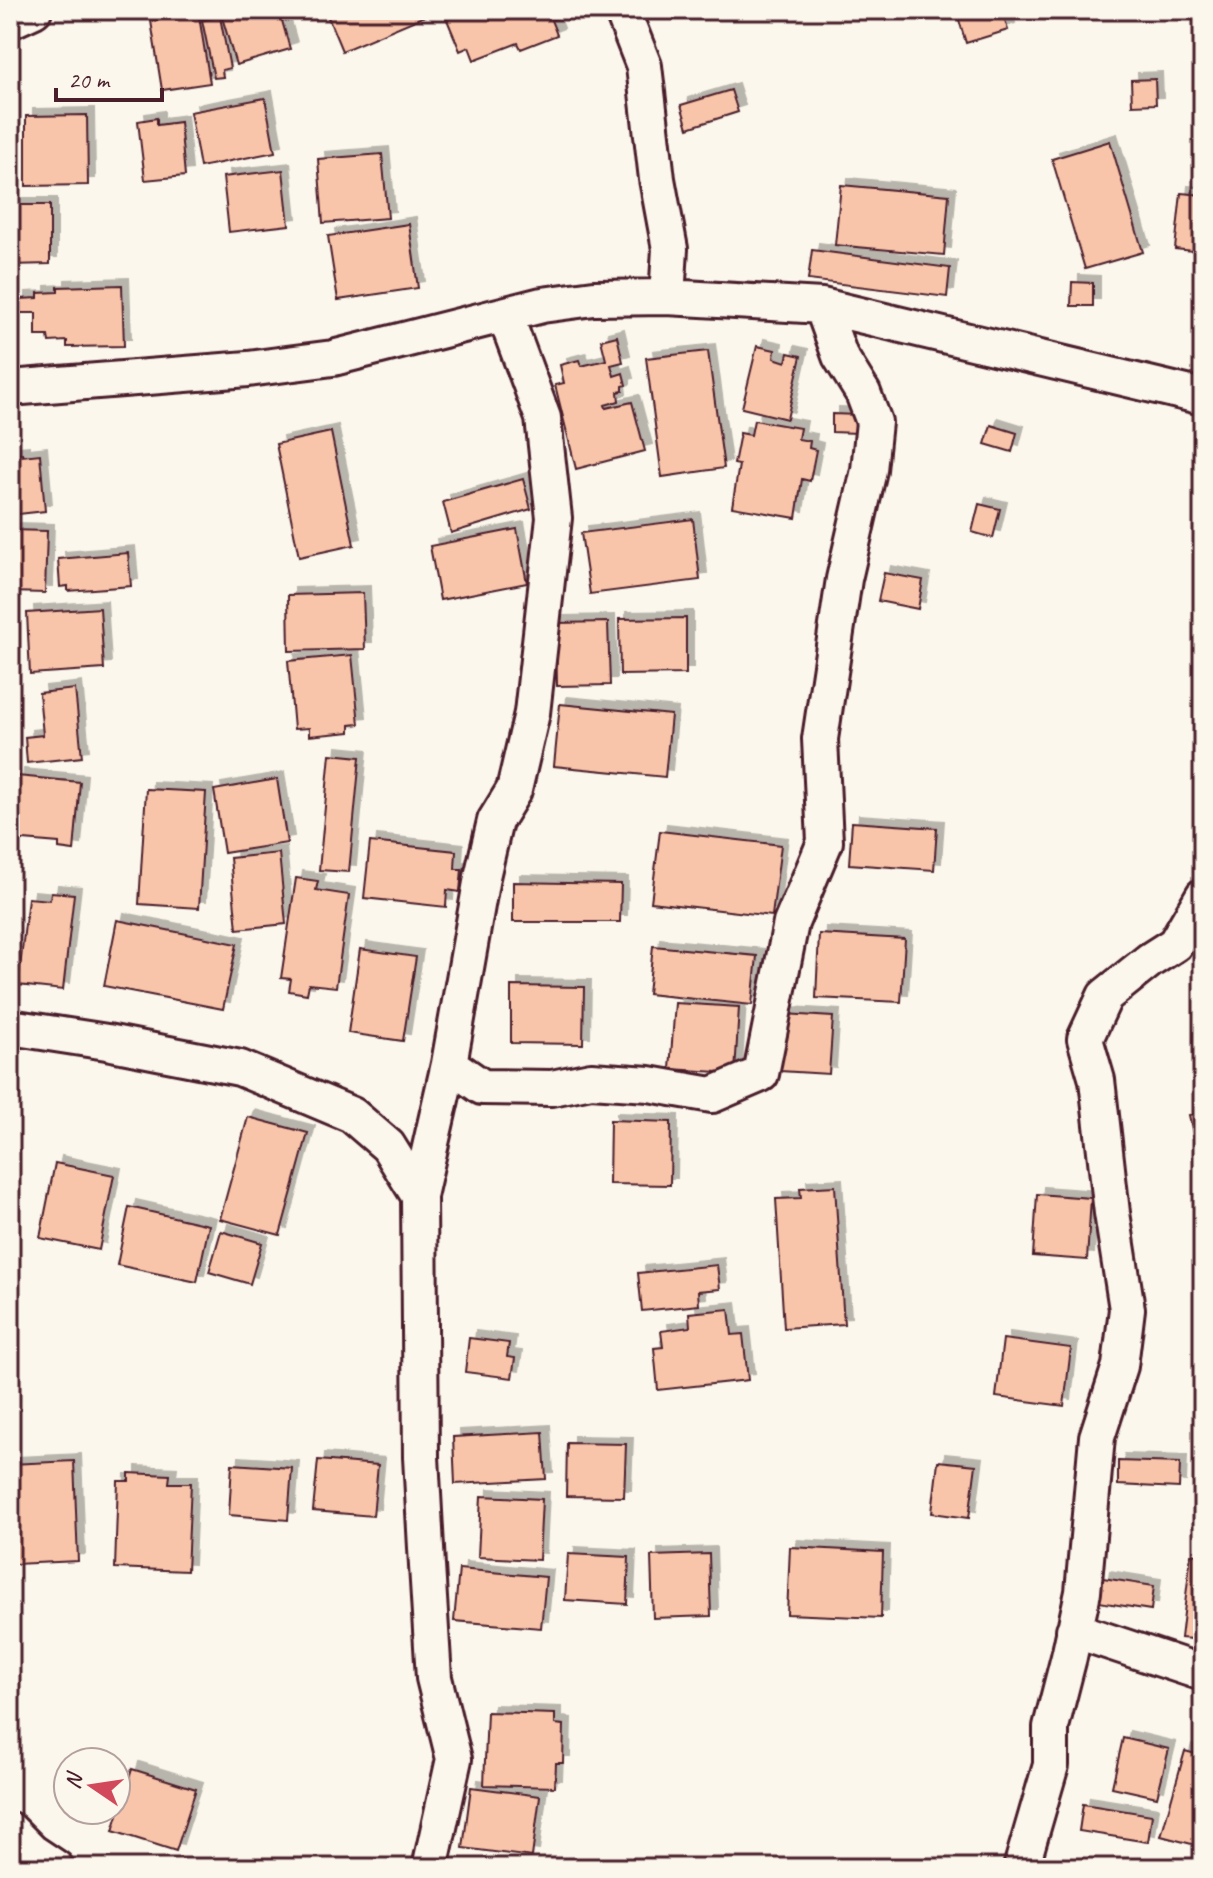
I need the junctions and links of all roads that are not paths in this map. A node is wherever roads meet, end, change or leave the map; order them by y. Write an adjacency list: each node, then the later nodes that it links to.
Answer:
1 (34, 10): 3 (street)
2 (622, 10): 4 (street)
3 (10, 21)
4 (667, 297): 5 (street); 6 (street)
5 (822, 306): 8 (street); 11 (street)
6 (505, 315): 7 (street); 11 (street)
7 (10, 388)
8 (1203, 397)
9 (1203, 896): 13 (street)
10 (10, 1027): 12 (street)
11 (449, 1064): 12 (street)
12 (419, 1196): 17 (street)
13 (1074, 1630): 14 (street); 18 (street)
14 (1203, 1673)
15 (10, 1830): 16 (street)
16 (56, 1868)
17 (430, 1868)
18 (1021, 1868)

